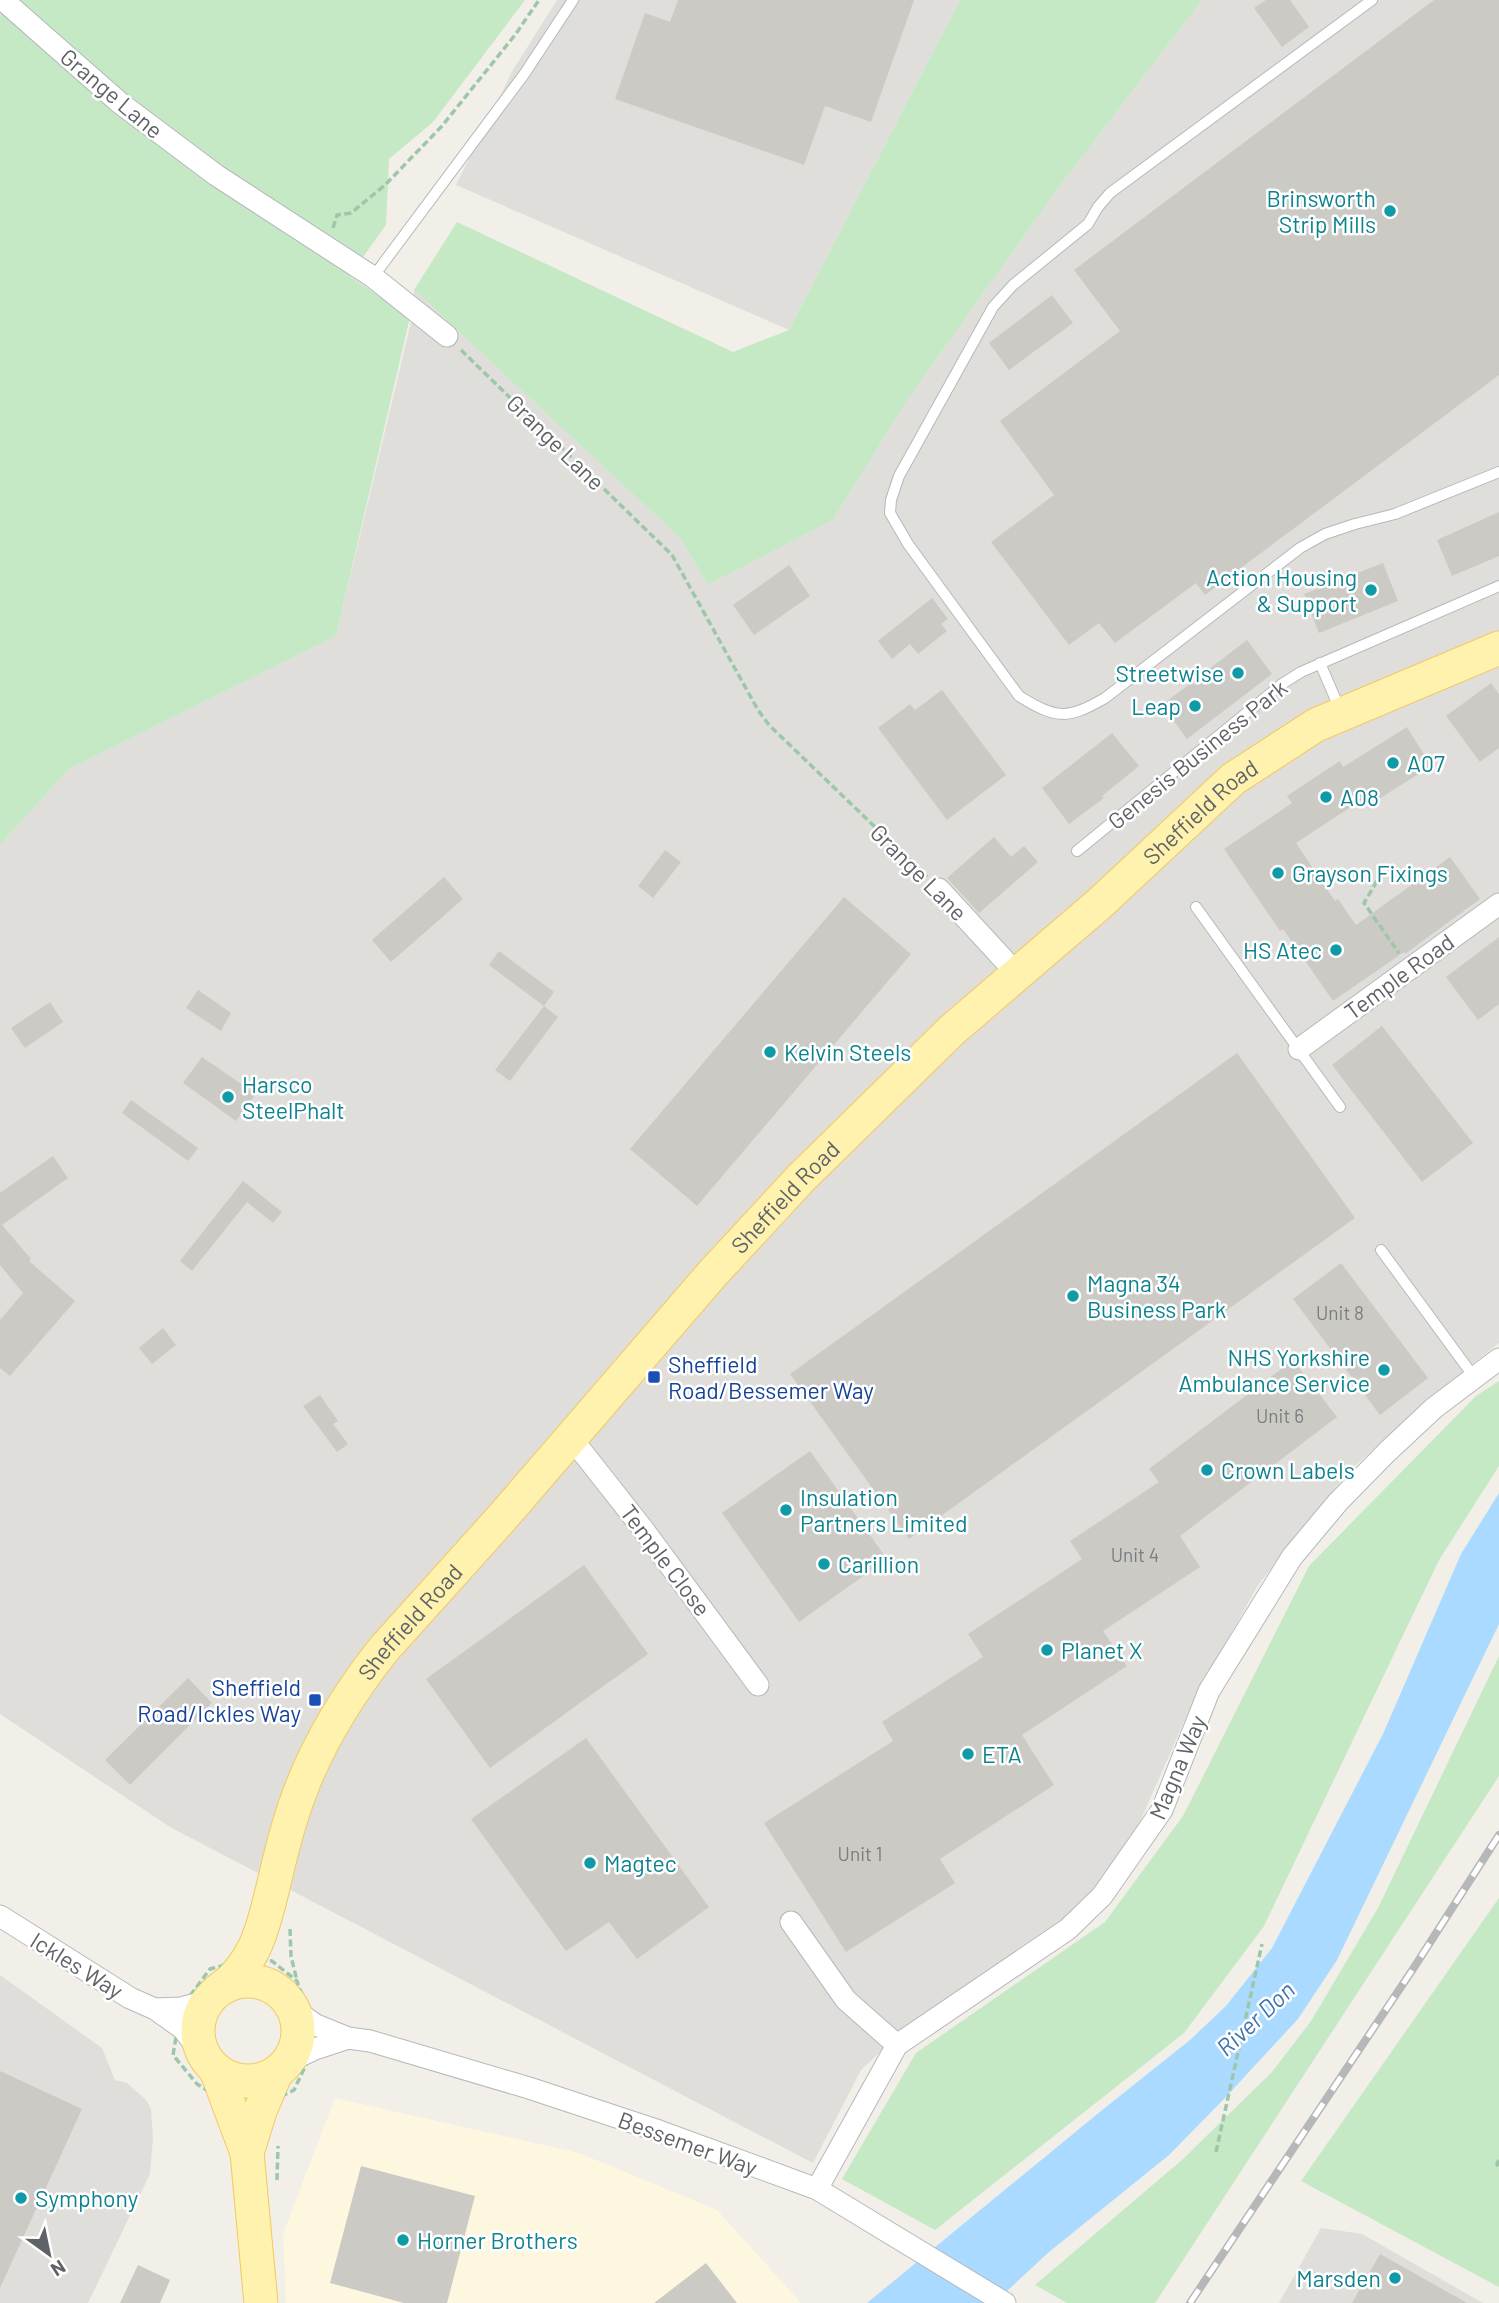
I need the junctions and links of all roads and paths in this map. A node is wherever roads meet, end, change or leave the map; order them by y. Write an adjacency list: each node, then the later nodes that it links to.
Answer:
1 (3, 0): 5 (street, Grange Lane)
2 (539, 0): 5 (path)
3 (573, 0): 6 (lane)
4 (1372, 0): 8 (lane)
5 (326, 247): 6 (street, Grange Lane)
6 (373, 277): 7 (street, Grange Lane)
7 (447, 336): 15 (path, Grange Lane)
8 (1499, 472)
9 (1499, 586): 11 (lane, Genesis Business Park)
10 (1499, 648): 12 (main road, Sheffield Road)
11 (1320, 663): 12 (lane); 13 (lane, Genesis Business Park)
12 (1342, 713): 19 (main road, Sheffield Road)
13 (1077, 851)
14 (1377, 881): 18 (path)
15 (939, 889): 19 (street, Grange Lane)
16 (1499, 904): 18 (street, Temple Road)
17 (1196, 907): 20 (lane)
18 (1410, 969): 20 (street, Temple Road)
19 (1018, 975): 25 (main road, Sheffield Road)
20 (1300, 1049): 21 (lane)
21 (1340, 1107)
22 (1381, 1250): 24 (lane)
23 (1499, 1359): 24 (street, Magna Way)
24 (1474, 1377): 34 (street, Magna Way)
25 (569, 1439): 26 (street, Temple Close); 29 (main road, Sheffield Road)
26 (758, 1685)
27 (0, 1916): 32 (street, Ickles Way)
28 (791, 1922): 34 (street)
29 (277, 1925): 31 (main road, Sheffield Road); 31 (path)
30 (1262, 1944): 39 (path)
31 (285, 1989): 32 (main road); 32 (main road, Sheffield Road); 32 (path); 33 (street, Bessemer Way); 35 (path); 35 (main road)
32 (196, 2006): 36 (main road); 37 (path)
33 (348, 2038): 35 (street, Bessemer Way); 43 (street, Bessemer Way)
34 (897, 2045): 43 (street, Magna Way)
35 (292, 2062): 36 (main road); 38 (main road); 38 (path)
36 (211, 2064): 37 (main road)
37 (230, 2104): 38 (path); 40 (main road)
38 (262, 2106): 40 (main road)
39 (1216, 2152)
40 (247, 2153): 44 (main road)
41 (1499, 2160): 42 (path)
42 (1499, 2169)
43 (817, 2189): 45 (street, Bessemer Way)
44 (261, 2303)
45 (1005, 2303)

